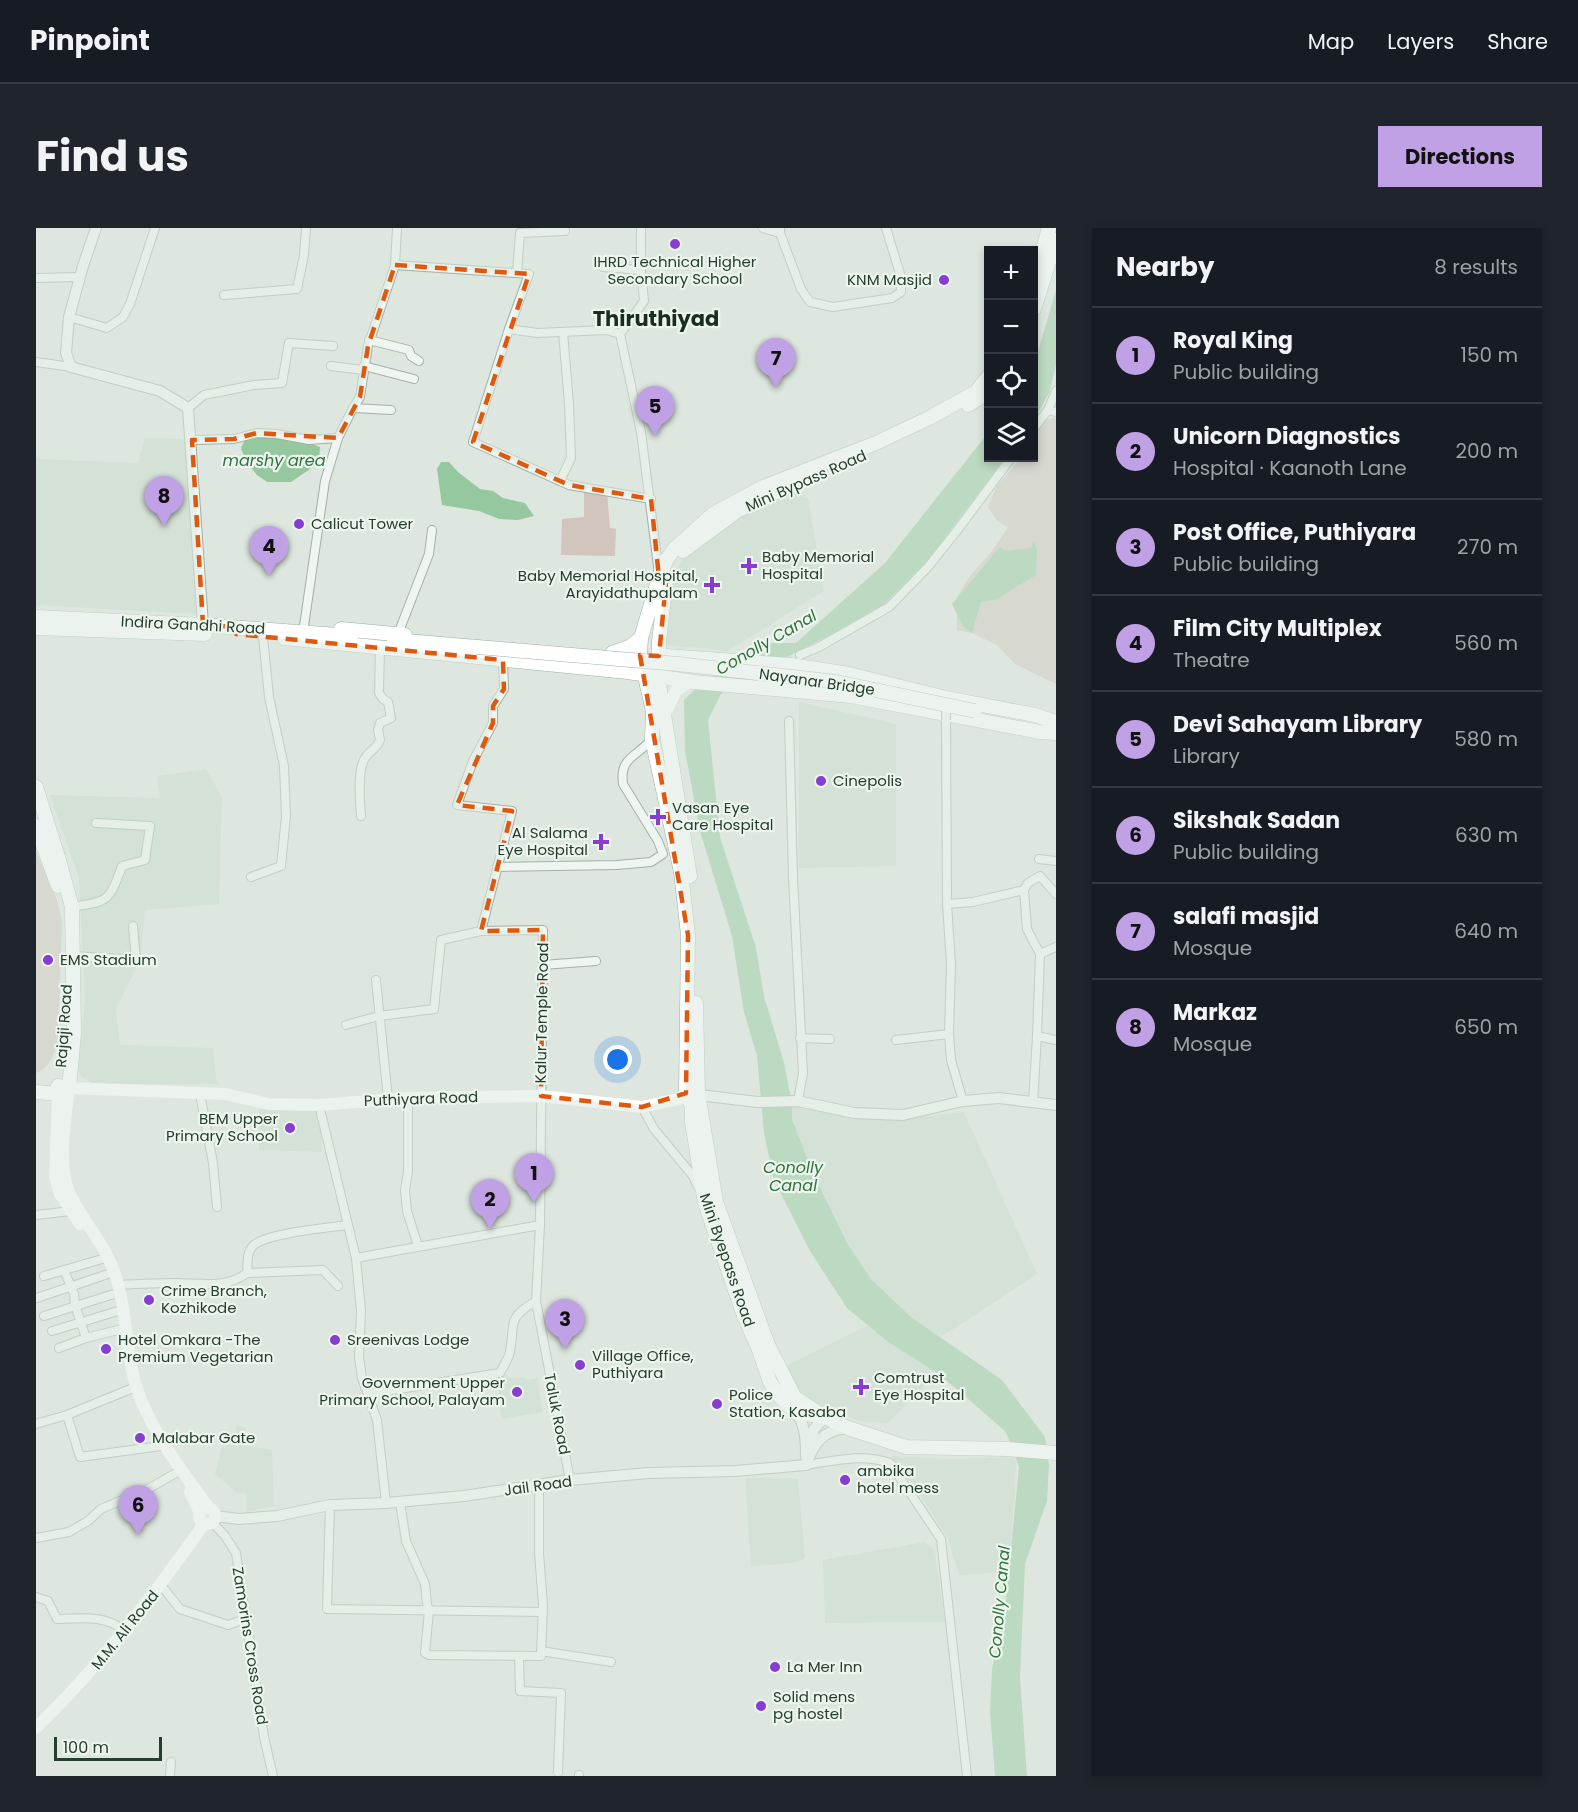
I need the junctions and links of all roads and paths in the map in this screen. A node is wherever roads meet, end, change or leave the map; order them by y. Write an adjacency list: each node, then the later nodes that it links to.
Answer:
1 (96, 228): 18 (street)
2 (155, 228): 21 (street)
3 (306, 228): 19 (street)
4 (397, 228): 12 (street)
5 (641, 228): 15 (street)
6 (763, 228): 9 (street)
7 (886, 228): 9 (street)
8 (1049, 228): 13 (main road)
9 (780, 230)
10 (565, 231): 16 (street)
11 (1056, 240): 20 (main road)
12 (395, 265): 16 (street); 25 (street)
13 (1038, 266)
14 (603, 267): 15 (street)
15 (641, 270): 24 (street)
16 (517, 273): 22 (street)
17 (36, 278): 18 (street)
18 (80, 278): 21 (street)
19 (224, 295)
20 (1037, 300)
21 (69, 317): 30 (street)
22 (509, 328): 23 (street); 45 (street)
23 (563, 332): 24 (street); 45 (street)
24 (620, 334): 46 (street)
25 (369, 340): 27 (street); 31 (street)
26 (333, 345): 36 (street)
27 (418, 361)
28 (36, 362): 30 (street)
29 (330, 366): 31 (street)
30 (71, 367): 36 (street)
31 (363, 368): 32 (street); 37 (street)
32 (414, 379)
33 (984, 382): 38 (main road, Mini Bypass Road)
34 (1056, 391): 40 (street)
35 (984, 397): 38 (main road, Mini Bypass Road)
36 (188, 408): 43 (street)
37 (352, 408): 39 (street); 42 (street)
38 (952, 409): 48 (main road, Mini Bypass Road)
39 (391, 410)
40 (1052, 411): 41 (street)
41 (1038, 424)
42 (338, 438): 43 (street); 51 (street)
43 (192, 440): 50 (street)
44 (1008, 462): 62 (street)
45 (560, 481): 46 (street)
46 (651, 499): 48 (street)
47 (432, 530): 54 (street)
48 (662, 579): 56 (main road, Mini Bypass Road); 64 (main road, Mini Bypass Road)
49 (36, 617): 50 (main road, Indira Gandhi Road)
50 (203, 625): 53 (main road, Indira Gandhi Road)
51 (304, 626): 53 (main road); 54 (main road)
52 (36, 628): 55 (main road, Indira Gandhi Road)
53 (283, 634): 55 (main road, Indira Gandhi Road); 57 (main road); 58 (main road, Indira Gandhi Road)
54 (398, 634): 59 (main road)
55 (263, 637): 81 (street)
56 (641, 638): 59 (main road); 60 (main road, Mini Bypass Road)
57 (380, 647): 61 (main road); 75 (street)
58 (477, 647): 71 (main road, Nayanar Bridge, bridge)
59 (612, 653): 60 (main road)
60 (653, 656): 62 (main road); 64 (main road, Mini Byepass Road)
61 (503, 660): 64 (main road); 80 (street)
62 (796, 660): 63 (main road)
63 (815, 669): 66 (main road); 70 (main road)
64 (651, 676): 65 (main road); 67 (main road); 73 (main road, Mini Byepass Road)
65 (692, 682): 66 (main road); 67 (main road)
66 (809, 692): 72 (main road)
67 (665, 713): 106 (main road)
68 (946, 713): 84 (street)
69 (789, 721): 98 (street)
70 (1056, 723): 71 (main road)
71 (1040, 724): 72 (main road)
72 (1056, 731)
73 (652, 739): 80 (street); 106 (main road, Mini Byepass Road)
74 (36, 787): 85 (main road)
75 (361, 816)
76 (96, 823): 85 (street)
77 (36, 826): 103 (main road, Rajaji Road)
78 (1040, 859): 79 (street)
79 (1056, 861)
80 (498, 867): 87 (street)
81 (251, 877)
82 (1024, 890): 83 (street); 84 (street); 89 (street)
83 (1056, 894)
84 (947, 904): 96 (street)
85 (72, 907): 90 (main road)
86 (133, 926): 90 (street)
87 (481, 932): 92 (street, Kalur Temple Road); 94 (street)
88 (1056, 947): 89 (street)
89 (1040, 954): 97 (street)
90 (74, 956): 103 (main road)
91 (596, 961): 92 (street)
92 (543, 965): 107 (street, Kalur Temple Road)
93 (376, 980): 94 (street)
94 (379, 1016): 95 (street); 109 (street)
95 (346, 1025)
96 (949, 1034): 100 (street); 111 (street)
97 (1037, 1036): 101 (street); 112 (street)
98 (800, 1038): 99 (street); 110 (street)
99 (830, 1039)
100 (896, 1040)
101 (1056, 1040)
102 (36, 1085): 103 (main road)
103 (63, 1091): 104 (main road); 105 (main road, Puthiyara Road); 118 (main road); 124 (main road)
104 (36, 1092)
105 (200, 1094): 113 (main road, Puthiyara Road); 117 (street)
106 (692, 1094): 110 (street); 115 (main road, Puthiyara Road); 116 (main road, Mini Byepass Road); 145 (main road)
107 (541, 1096): 108 (main road, Puthiyara Road); 115 (main road, Puthiyara Road); 121 (street, Taluk Road)
108 (408, 1098): 109 (main road, Puthiyara Road); 122 (street)
109 (388, 1100): 113 (main road, Puthiyara Road)
110 (798, 1101): 111 (street)
111 (963, 1101): 112 (street)
112 (1034, 1102): 114 (street)
113 (319, 1105): 120 (street)
114 (1056, 1105)
115 (642, 1107): 116 (street)
116 (705, 1203): 143 (main road, Mini Byepass Road)
117 (217, 1207)
118 (71, 1211): 119 (street); 124 (main road)
119 (36, 1215)
120 (347, 1225): 123 (street); 126 (street)
121 (540, 1225): 122 (street); 132 (street, Taluk Road)
122 (418, 1246): 123 (street)
123 (356, 1258): 142 (street)
124 (108, 1268): 125 (street); 129 (street); 130 (main road)
125 (64, 1270): 127 (street); 129 (street)
126 (248, 1273): 128 (street); 130 (street)
127 (44, 1276)
128 (338, 1286)
129 (69, 1287): 131 (street); 133 (street)
130 (116, 1289): 133 (street); 134 (main road); 157 (main road)
131 (37, 1298)
132 (536, 1301): 142 (street); 152 (street, Taluk Road)
133 (75, 1305): 135 (street); 136 (street)
134 (118, 1311): 136 (street); 137 (main road)
135 (44, 1316)
136 (81, 1322): 138 (street); 139 (street)
137 (122, 1329): 139 (street); 141 (main road)
138 (52, 1331)
139 (86, 1338): 140 (street)
140 (59, 1348)
141 (133, 1388): 144 (street); 148 (main road)
142 (368, 1394): 155 (street)
143 (795, 1412): 145 (main road); 150 (street)
144 (67, 1415): 146 (street); 148 (street)
145 (825, 1417): 147 (main road); 150 (street)
146 (36, 1424)
147 (848, 1428): 149 (main road); 150 (street)
148 (161, 1446): 151 (main road)
149 (1056, 1454)
150 (806, 1465): 152 (street, Jail Road); 173 (street)
151 (176, 1473): 157 (main road); 158 (street)
152 (570, 1480): 153 (street, Jail Road)
153 (539, 1485): 154 (street, Jail Road); 162 (street)
154 (400, 1502): 155 (street, Jail Road); 161 (street)
155 (386, 1503): 156 (street, Jail Road)
156 (330, 1505): 157 (street, Jail Road); 161 (street)
157 (208, 1517): 159 (main road, M.M. Ali Road); 163 (street, Zamorins Cross Road)
158 (36, 1538)
159 (161, 1585): 163 (street); 164 (main road, M.M. Ali Road)
160 (36, 1597): 164 (street)
161 (429, 1611): 162 (street); 166 (street)
162 (542, 1612): 165 (street)
163 (246, 1619): 172 (street, Zamorins Cross Road)
164 (124, 1630): 168 (main road, M.M. Ali Road)
165 (541, 1651): 166 (street); 167 (street)
166 (519, 1657): 170 (street)
167 (611, 1662)
168 (36, 1728)
169 (171, 1762): 171 (street)
170 (558, 1773)
171 (170, 1776)
172 (273, 1776)
173 (967, 1776)

